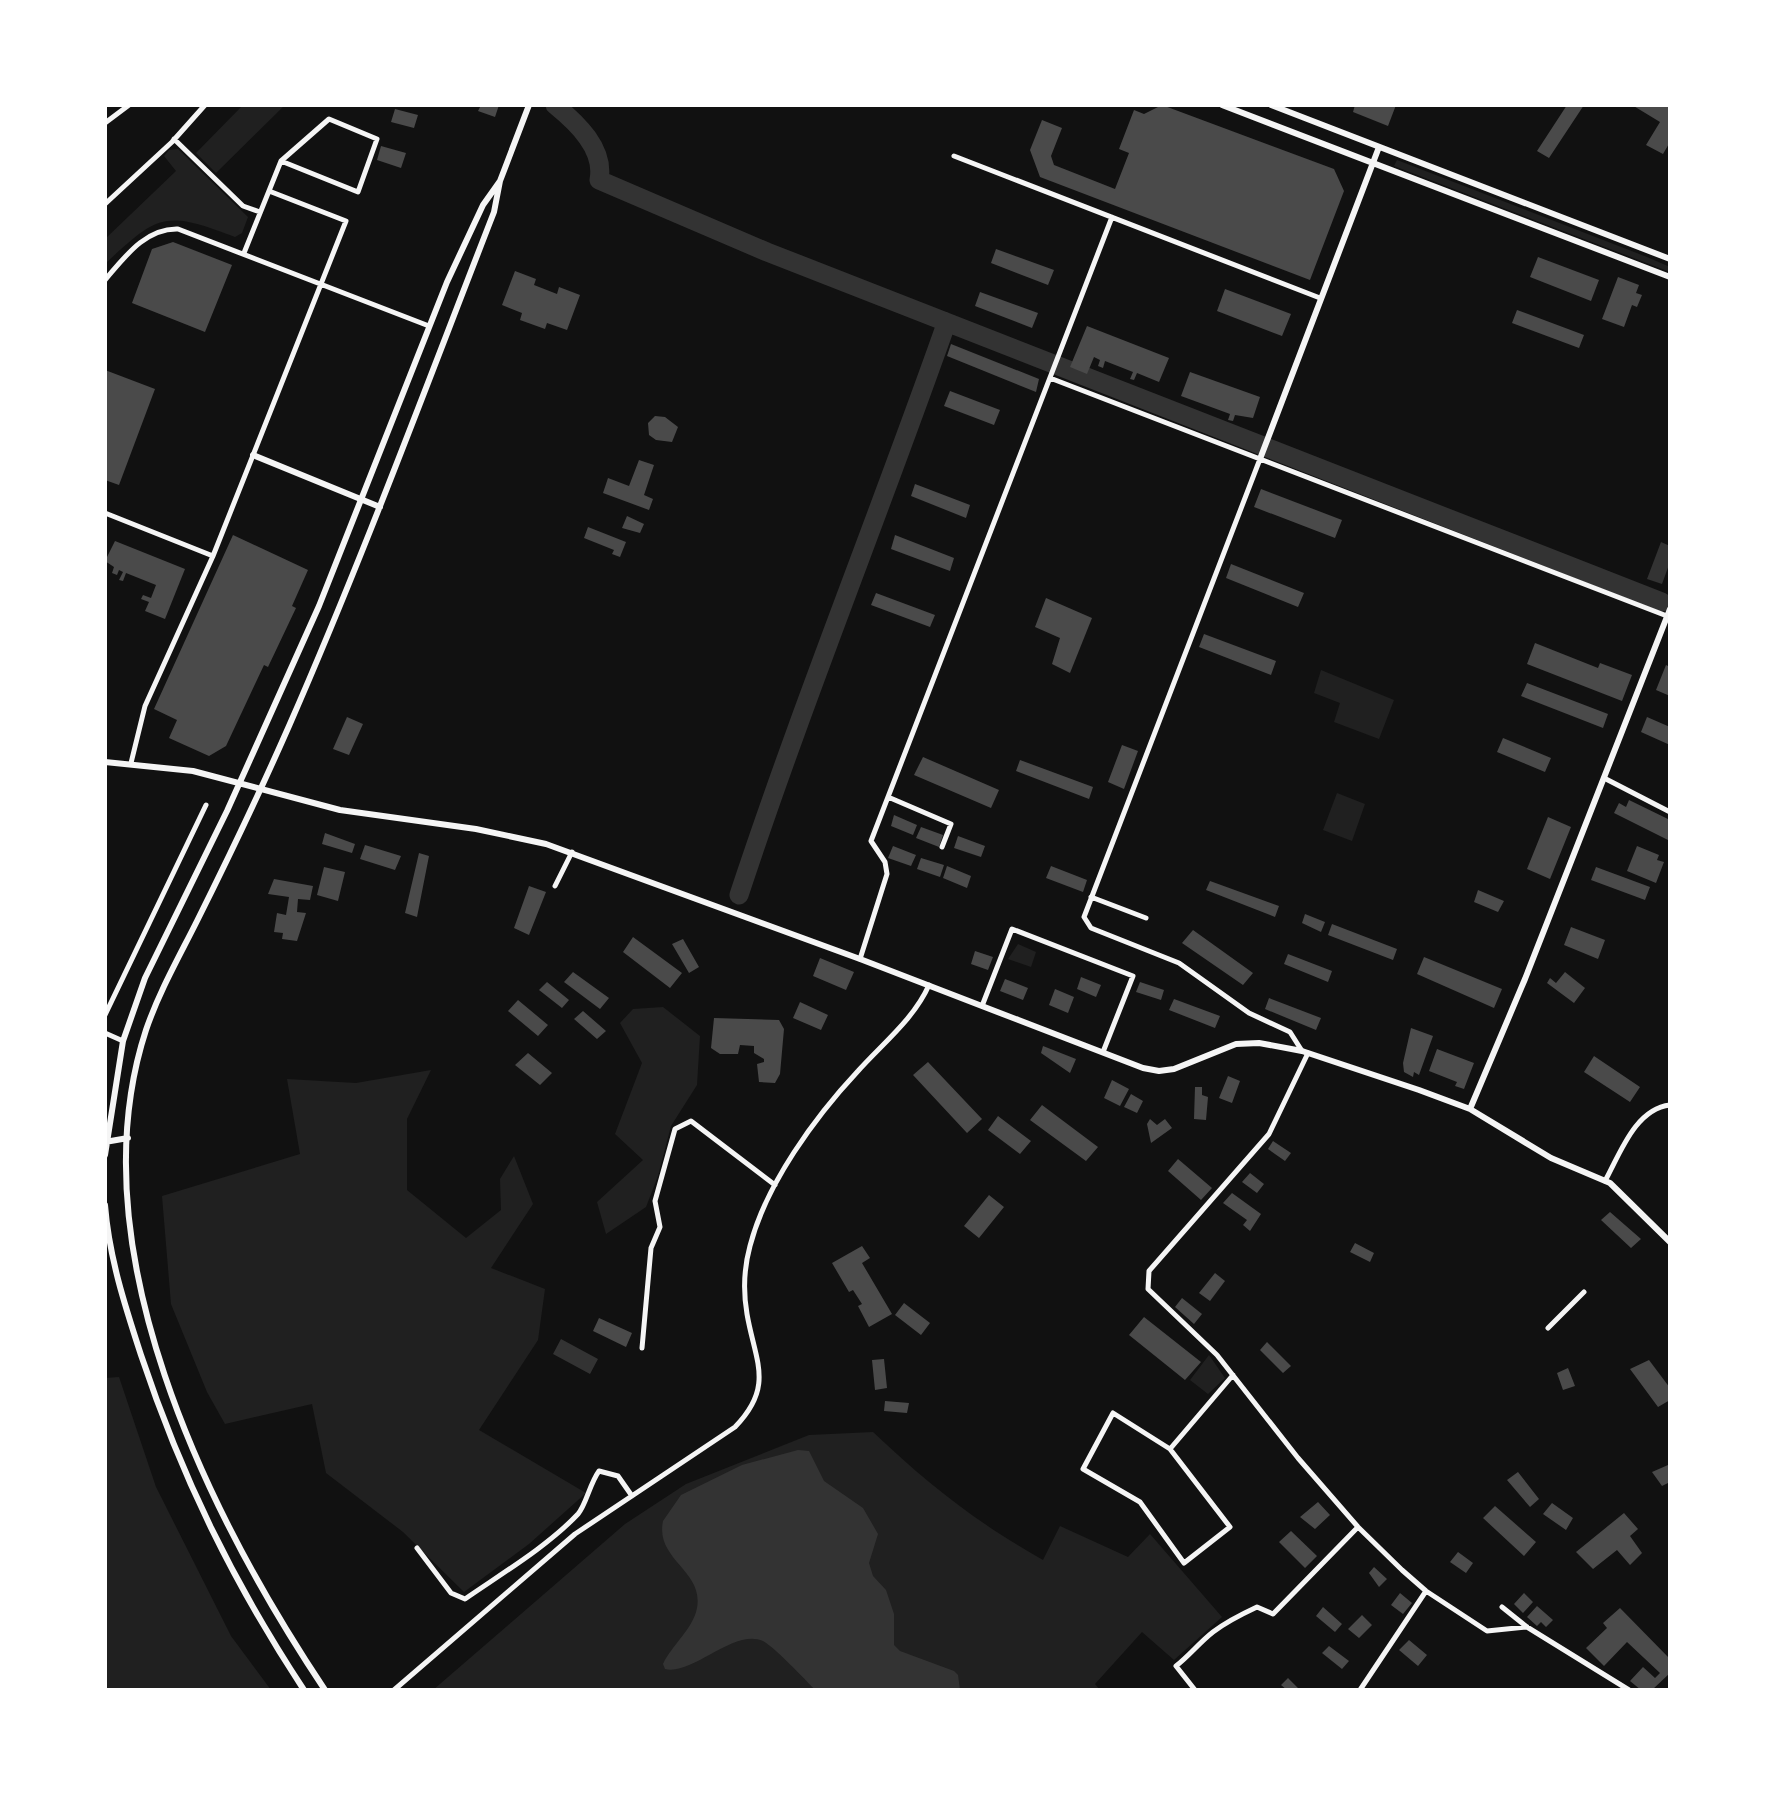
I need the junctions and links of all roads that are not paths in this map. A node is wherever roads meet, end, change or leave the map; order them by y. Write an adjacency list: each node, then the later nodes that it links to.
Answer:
1 (129, 105): 6 (street)
2 (205, 105): 7 (street)
3 (530, 105): 12 (street)
4 (1222, 105): 11 (street)
5 (1271, 105): 8 (street)
6 (105, 123)
7 (174, 139): 14 (street); 15 (street)
8 (1379, 147): 11 (street); 18 (street)
9 (954, 156): 16 (street)
10 (281, 160): 10 (street); 13 (street)
11 (1373, 163): 19 (street); 22 (street)
12 (500, 181): 23 (street); 28 (street)
13 (269, 191): 15 (street); 21 (street)
14 (105, 204)
15 (260, 212): 17 (street)
16 (1112, 217): 22 (street); 24 (street)
17 (244, 253): 20 (street); 21 (street)
18 (1670, 259)
19 (1670, 277)
20 (105, 280)
21 (321, 284): 23 (street); 25 (street)
22 (1321, 298): 26 (street)
23 (429, 326): 27 (street)
24 (1050, 379): 26 (street); 37 (street)
25 (253, 455): 27 (street); 30 (street)
26 (1260, 459): 31 (street); 43 (street)
27 (363, 500): 28 (street); 35 (street)
28 (380, 507): 36 (street)
29 (105, 513): 30 (street)
30 (214, 556): 33 (street)
31 (1669, 613): 34 (street)
32 (105, 762): 33 (street)
33 (131, 763): 35 (street)
34 (1604, 778): 39 (street); 54 (street)
35 (240, 783): 36 (street); 50 (street)
36 (261, 789): 41 (street); 55 (street)
37 (888, 797): 40 (street); 45 (street)
38 (206, 805): 48 (street)
39 (1670, 812)
40 (942, 847)
41 (572, 852): 42 (street); 45 (street)
42 (555, 886)
43 (1091, 897): 44 (street); 52 (street)
44 (1146, 919)
45 (860, 959): 46 (street)
46 (929, 985): 47 (street); 59 (street)
47 (982, 1006): 51 (street); 51 (street)
48 (105, 1016)
49 (105, 1032): 50 (street)
50 (123, 1041): 56 (street)
51 (1103, 1052): 52 (street)
52 (1305, 1052): 54 (street); 65 (street)
53 (1670, 1105): 58 (street)
54 (1470, 1110): 58 (street)
55 (128, 1138): 56 (street); 74 (street)
56 (106, 1142): 57 (street)
57 (105, 1154)
58 (1605, 1181): 61 (street)
59 (775, 1185): 64 (street); 67 (street)
60 (105, 1205): 73 (street)
61 (1670, 1242)
62 (1584, 1292): 63 (street)
63 (1548, 1328)
64 (642, 1348)
65 (1233, 1374): 66 (street); 68 (street)
66 (1170, 1449): 66 (street)
67 (632, 1496): 69 (street); 75 (street)
68 (1358, 1527): 70 (street); 76 (street)
69 (417, 1548)
70 (1426, 1591): 72 (street); 77 (street)
71 (1502, 1607): 72 (street)
72 (1527, 1627): 78 (street)
73 (304, 1690)
74 (325, 1690)
75 (394, 1690)
76 (1195, 1690)
77 (1360, 1690)
78 (1629, 1690)

